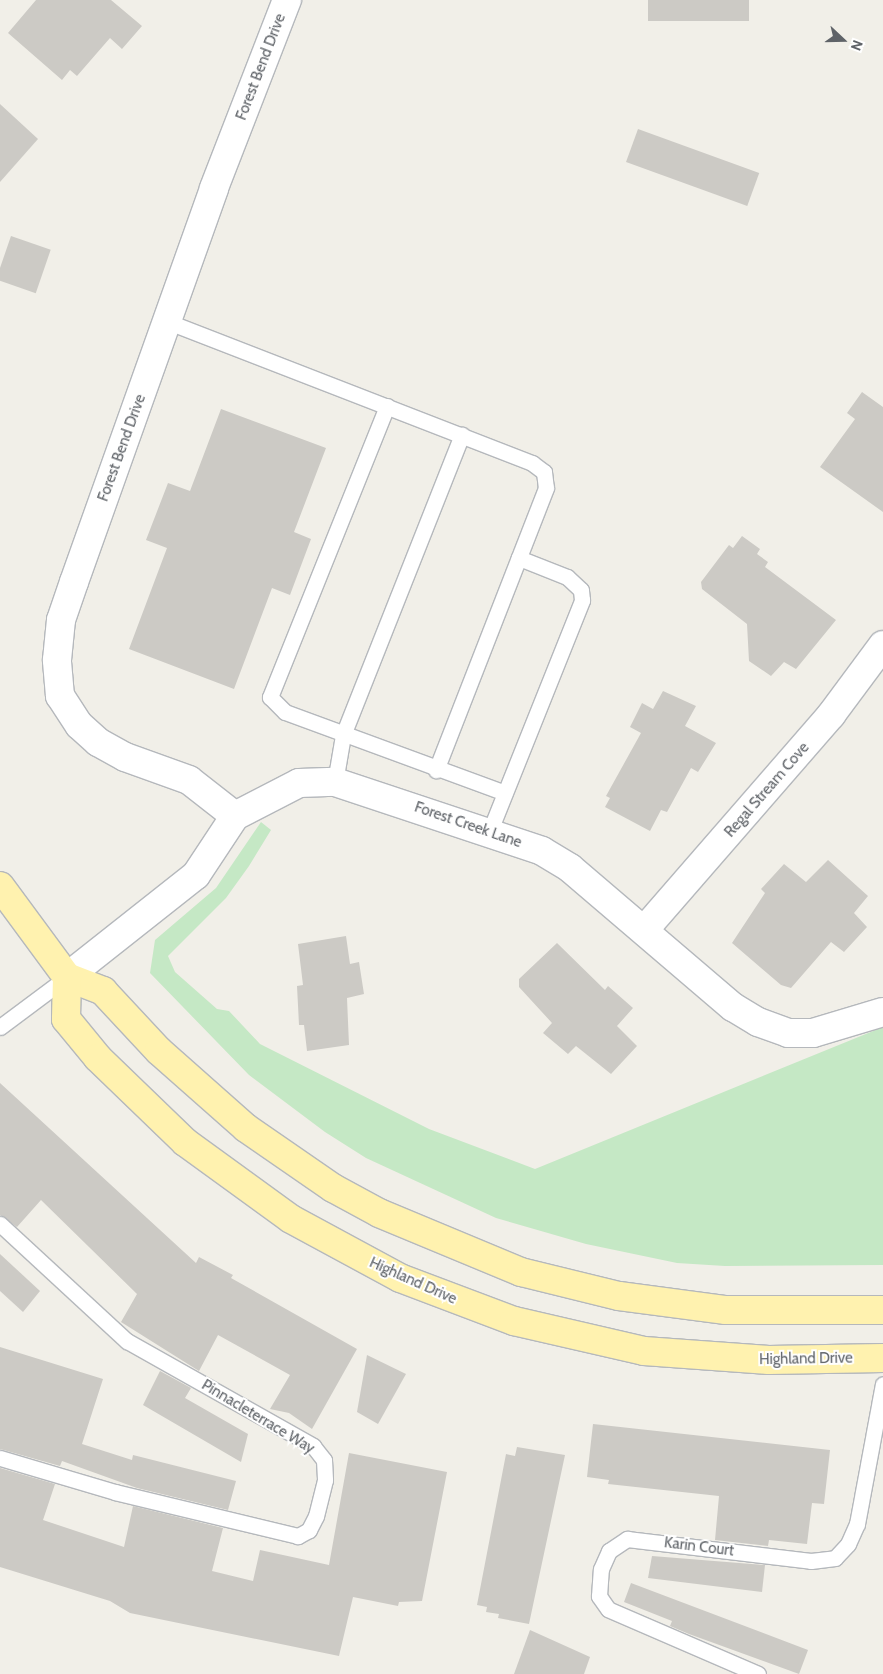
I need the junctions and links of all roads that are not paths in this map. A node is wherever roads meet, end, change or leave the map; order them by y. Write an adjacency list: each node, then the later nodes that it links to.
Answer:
1 (286, 0): 2 (street, Forest Bend Drive)
2 (166, 321): 3 (lane); 11 (street, Forest Bend Drive)
3 (387, 406): 4 (lane); 7 (lane)
4 (462, 435): 5 (lane); 7 (lane)
5 (519, 558): 8 (lane); 10 (lane)
6 (883, 646): 14 (street, Regal Stream Cove)
7 (344, 735): 8 (lane); 9 (lane)
8 (436, 770): 10 (lane)
9 (335, 782): 11 (street, Forest Creek Lane); 12 (street, Forest Creek Lane)
10 (504, 793): 12 (lane)
11 (236, 816): 15 (street, Forest Creek Lane)
12 (489, 833): 14 (street, Forest Creek Lane)
13 (0, 886): 15 (main road)
14 (645, 929): 16 (street, Forest Creek Lane)
15 (67, 977): 17 (lane); 19 (main road); 20 (main road, Highland Drive)
16 (883, 1012)
17 (0, 1027)
18 (0, 1224): 22 (lane, Pinnacleterrace Way)
19 (883, 1310)
20 (883, 1358)
21 (883, 1384): 23 (lane, Karin Court)
22 (0, 1458)
23 (758, 1674)

